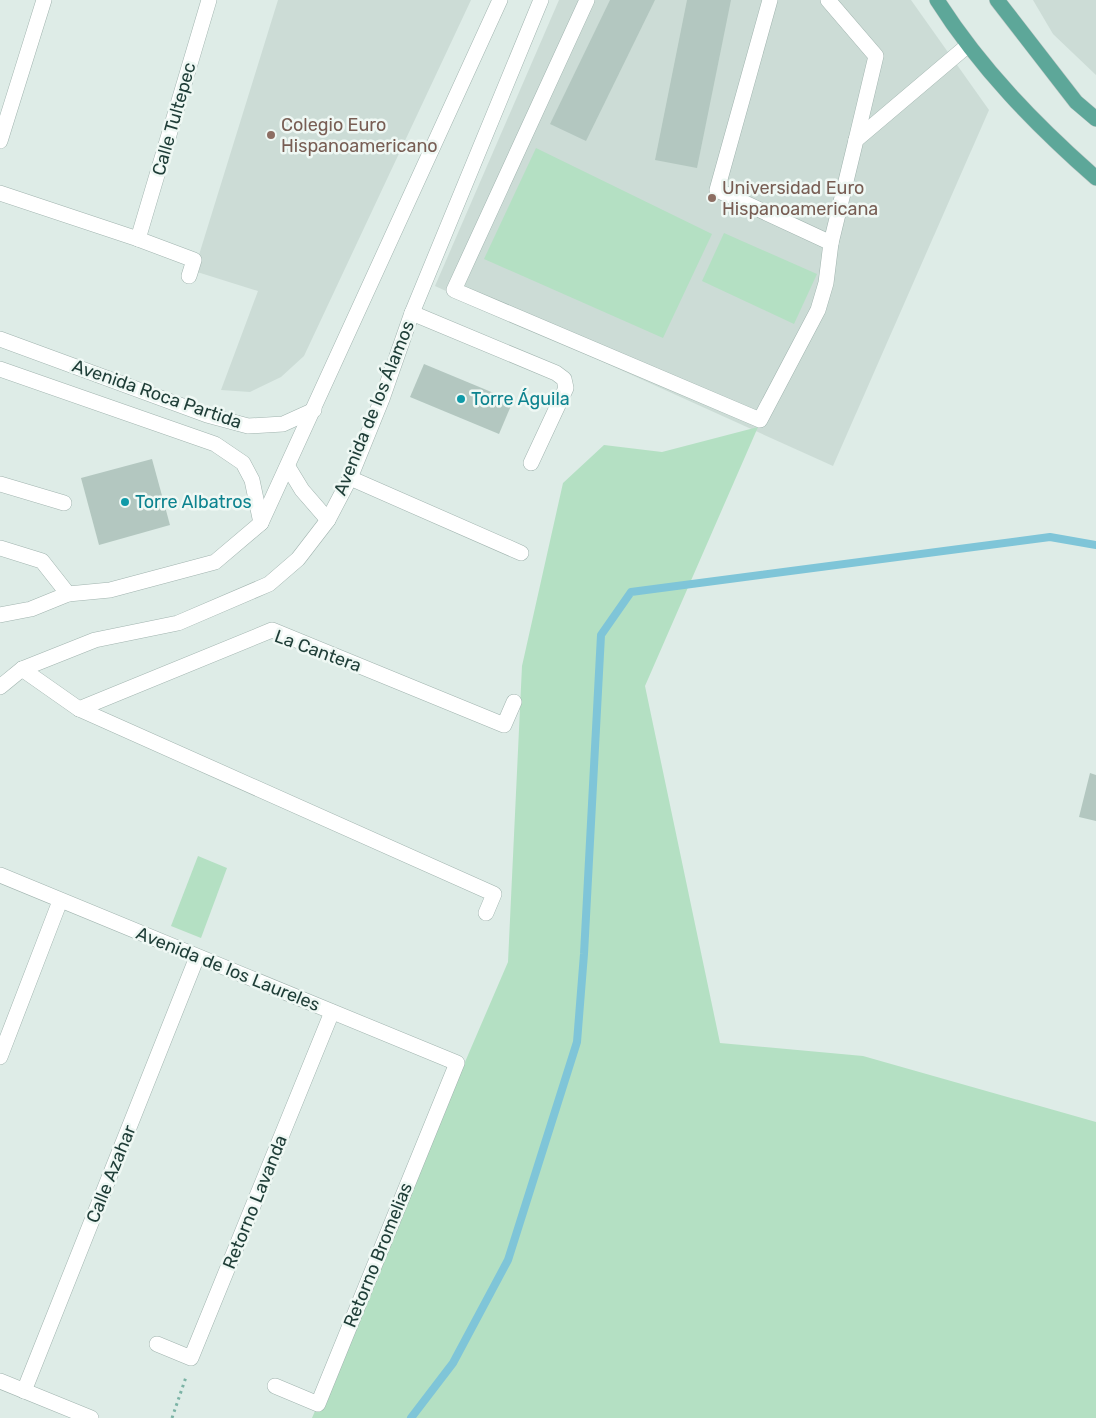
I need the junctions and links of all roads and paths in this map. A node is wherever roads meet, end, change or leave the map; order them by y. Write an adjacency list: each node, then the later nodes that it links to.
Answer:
1 (44, 0): 13 (street)
2 (209, 0): 16 (street, Calle Tultepec)
3 (500, 0): 22 (street)
4 (541, 0): 19 (street, Avenida de los Álamos)
5 (770, 0): 17 (street)
6 (828, 0): 12 (street)
7 (937, 0): 10 (main road)
8 (997, 0): 11 (main road)
9 (584, 1): 17 (street)
10 (967, 46): 12 (street); 14 (main road)
11 (1096, 119)
12 (856, 140): 17 (street)
13 (0, 141)
14 (1096, 178)
15 (0, 193): 16 (street)
16 (138, 239): 18 (street)
17 (831, 243)
18 (189, 276)
19 (412, 313): 23 (street); 25 (street, Avenida de los Álamos)
20 (0, 339): 22 (street, Avenida Roca Partida)
21 (0, 369): 29 (street, Avenida Roca Partida)
22 (314, 410): 24 (street)
23 (532, 463)
24 (288, 467): 28 (street); 29 (street)
25 (350, 478): 28 (street, Avenida de los Álamos); 31 (street)
26 (0, 484): 27 (street)
27 (64, 503)
28 (328, 520): 34 (street, Avenida de los Álamos)
29 (261, 523): 32 (street)
30 (0, 548): 32 (street)
31 (521, 553)
32 (68, 594): 33 (street)
33 (0, 615)
34 (22, 669): 35 (street, Avenida de los Álamos); 37 (street)
35 (0, 687)
36 (514, 702): 37 (street, La Cantera)
37 (79, 709): 40 (street)
38 (0, 875): 39 (street, Avenida de los Laureles)
39 (60, 901): 41 (street, Avenida de los Laureles); 43 (street)
40 (486, 913)
41 (197, 957): 42 (street, Avenida de los Laureles); 49 (street, Calle Azahar)
42 (332, 1012): 44 (street, Avenida de los Laureles); 46 (street, Retorno Lavanda)
43 (0, 1057)
44 (456, 1063): 48 (street, Retorno Bromelias)
45 (157, 1344): 46 (street)
46 (192, 1358): 51 (path)
47 (0, 1381): 49 (street)
48 (275, 1386)
49 (24, 1391): 50 (street)
50 (91, 1418)
51 (172, 1418)

